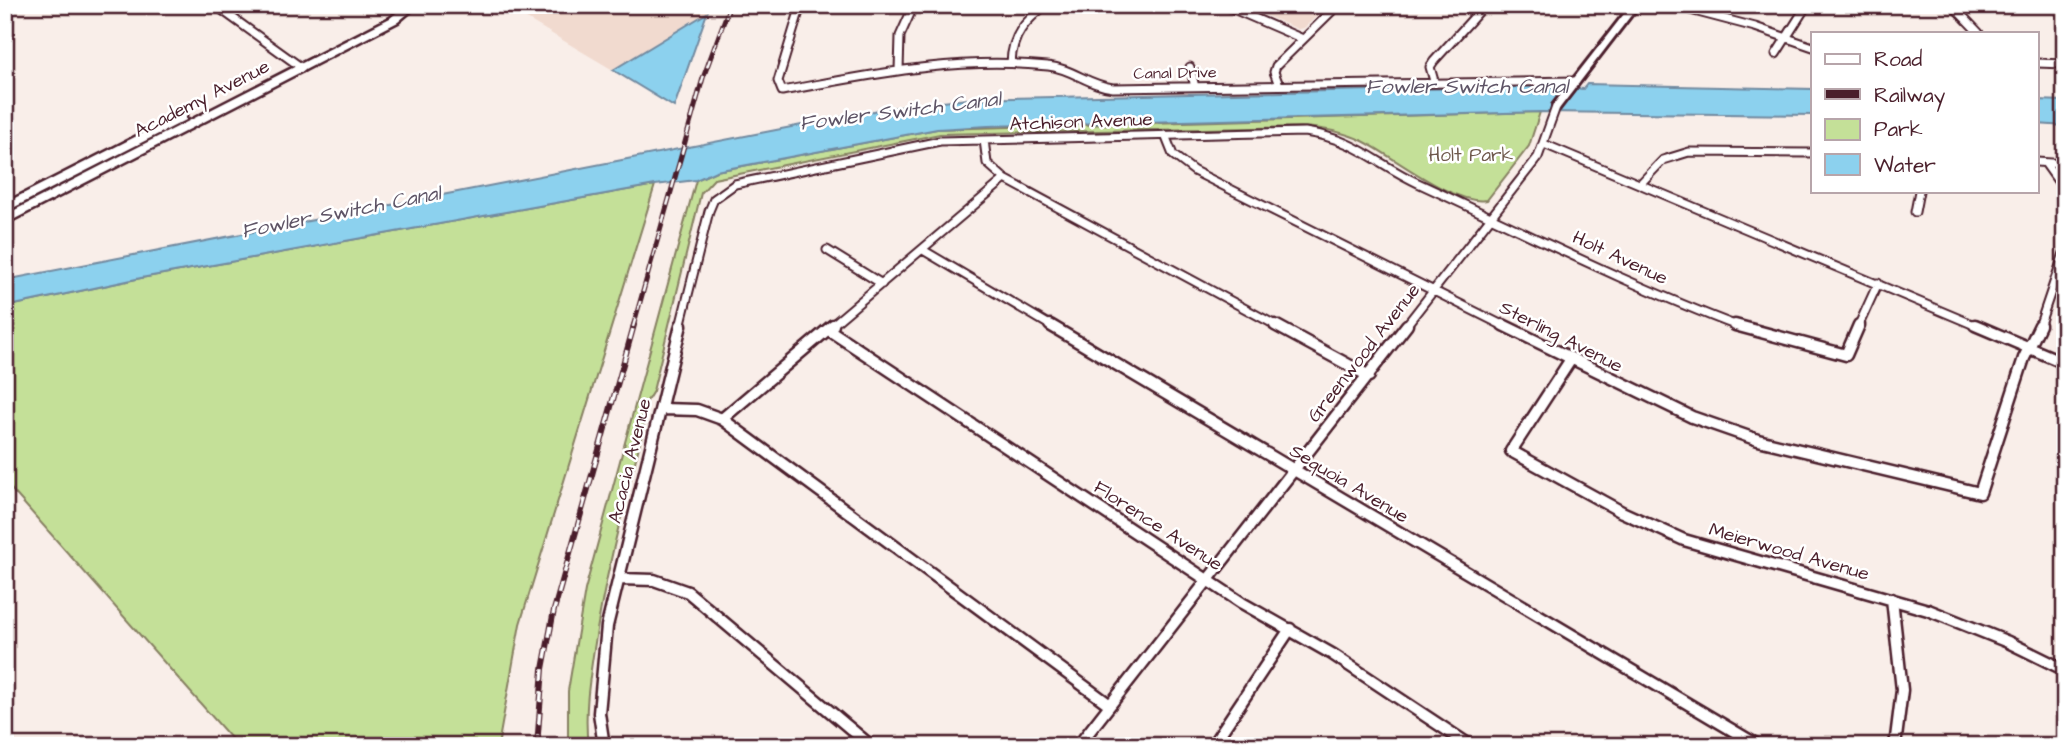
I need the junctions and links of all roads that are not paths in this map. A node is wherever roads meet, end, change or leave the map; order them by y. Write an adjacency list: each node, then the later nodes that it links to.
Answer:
1 (215, 5): 21 (street)
2 (412, 5): 21 (main road, Academy Avenue)
3 (801, 5): 23 (street, Canal Drive)
4 (914, 5): 23 (street)
5 (1045, 5): 18 (street)
6 (1224, 5): 15 (street)
7 (1338, 5): 15 (street)
8 (1485, 5): 24 (street)
9 (1635, 5): 26 (street, Greenwood Avenue)
10 (1671, 5): 14 (street)
11 (1807, 5): 14 (street)
12 (1957, 10): 13 (street)
13 (1978, 32)
14 (1787, 38): 16 (street); 17 (street)
15 (1303, 39): 25 (street)
16 (1811, 46)
17 (1776, 54)
18 (1011, 63): 23 (street, Canal Drive); 27 (street, Canal Drive)
19 (2038, 63): 20 (street)
20 (2065, 64)
21 (298, 65): 29 (main road, Academy Avenue); 38 (main road, Academy Avenue)
22 (1189, 67): 27 (street)
23 (899, 70)
24 (1434, 81): 25 (street, Canal Drive); 26 (street, Canal Drive)
25 (1279, 85): 27 (street, Canal Drive)
26 (1573, 85): 28 (street, Greenwood Avenue)
27 (1195, 87)
28 (1556, 107): 33 (street, Greenwood Avenue)
29 (156, 130): 38 (main road); 43 (main road, Academy Avenue)
30 (1319, 133): 31 (street, Atchison Avenue); 45 (street, Holt Avenue)
31 (1165, 135): 32 (street, Atchison Avenue); 52 (street, Sterling Avenue)
32 (984, 140): 37 (street); 40 (street, Atchison Avenue)
33 (1544, 144): 39 (street); 45 (street, Greenwood Avenue)
34 (1811, 153): 39 (street)
35 (2041, 162): 36 (street); 41 (street)
36 (2065, 164)
37 (1005, 179): 48 (street); 57 (street)
38 (81, 180): 46 (main road, Academy Avenue)
39 (1641, 183): 50 (street)
40 (723, 190): 58 (street, Acacia Avenue)
41 (2065, 191)
42 (1919, 192): 44 (street)
43 (5, 208)
44 (1915, 212)
45 (1492, 217): 50 (street, Holt Avenue); 52 (street, Greenwood Avenue)
46 (5, 220)
47 (827, 250): 51 (street)
48 (923, 250): 51 (street); 60 (street, Sequoia Avenue)
49 (2065, 250): 54 (street)
50 (1878, 283): 54 (street)
51 (882, 284): 53 (street)
52 (1434, 292): 55 (street, Sterling Avenue); 57 (street, Greenwood Avenue)
53 (829, 330): 59 (street); 62 (street, Florence Avenue)
54 (2029, 348): 55 (street, Sterling Avenue); 56 (street)
55 (1571, 359): 63 (street, Meierwood Avenue)
56 (2065, 363)
57 (1369, 376): 60 (street, Greenwood Avenue)
58 (662, 409): 59 (street); 61 (street, Acacia Avenue)
59 (722, 419): 66 (street)
60 (1295, 472): 62 (street, Greenwood Avenue); 72 (street, Sequoia Avenue)
61 (618, 579): 67 (street, Acacia Avenue); 68 (street)
62 (1208, 580): 64 (street, Florence Avenue); 66 (street, Greenwood Avenue)
63 (1892, 599): 65 (street, Meierwood Avenue); 73 (street)
64 (1290, 629): 70 (street); 71 (street, Florence Avenue)
65 (2065, 670)
66 (1110, 705): 69 (street, Greenwood Avenue)
67 (604, 746)
68 (871, 746)
69 (1078, 746)
70 (1212, 746)
71 (1471, 746)
72 (1759, 746)
73 (1895, 746)

